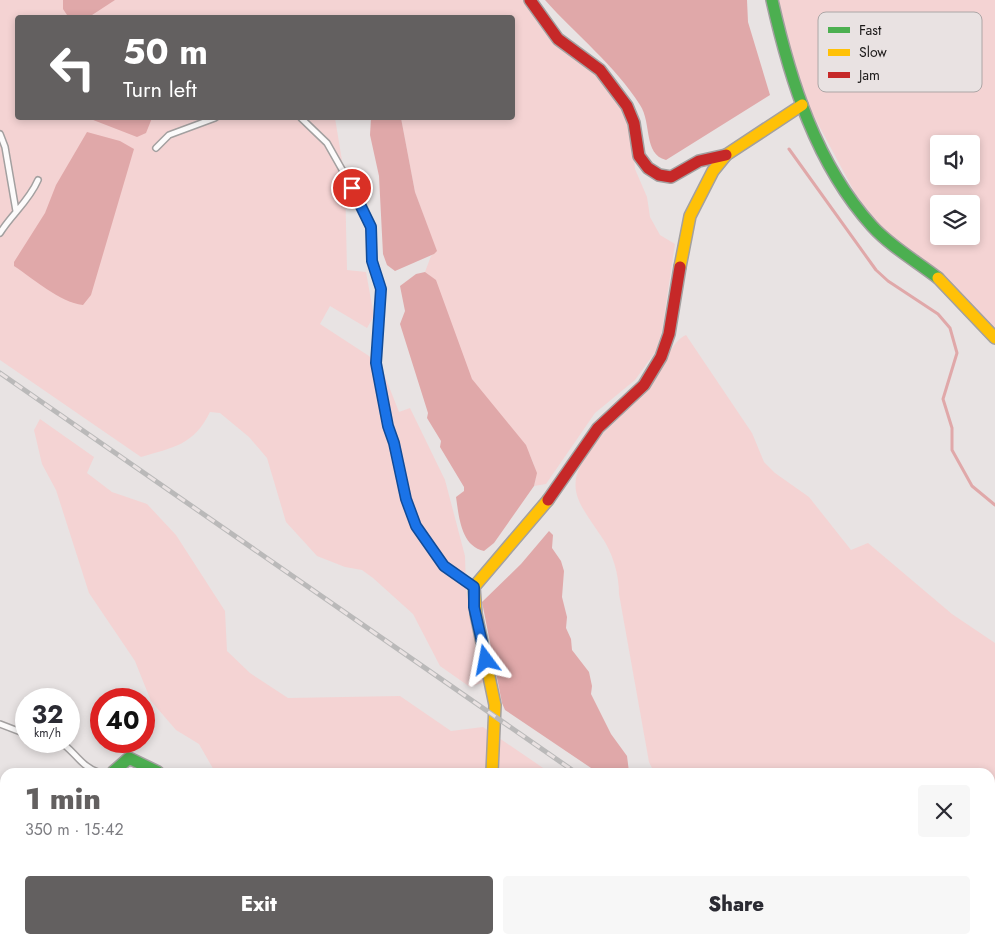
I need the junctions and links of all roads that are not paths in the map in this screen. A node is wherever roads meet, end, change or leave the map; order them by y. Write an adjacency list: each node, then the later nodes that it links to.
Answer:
1 (530, 0): 8 (street)
2 (772, 0): 3 (street)
3 (802, 105): 8 (street); 12 (street)
4 (209, 120): 7 (lane)
5 (303, 120): 13 (lane)
6 (0, 134): 10 (lane)
7 (156, 148)
8 (726, 155): 13 (street)
9 (38, 180): 10 (lane)
10 (16, 211): 11 (lane)
11 (0, 233)
12 (995, 338)
13 (474, 587): 20 (street)
14 (0, 724): 15 (lane)
15 (15, 730)
16 (72, 753): 17 (lane)
17 (91, 768)
18 (118, 768): 19 (street)
19 (150, 768)
20 (492, 768)

